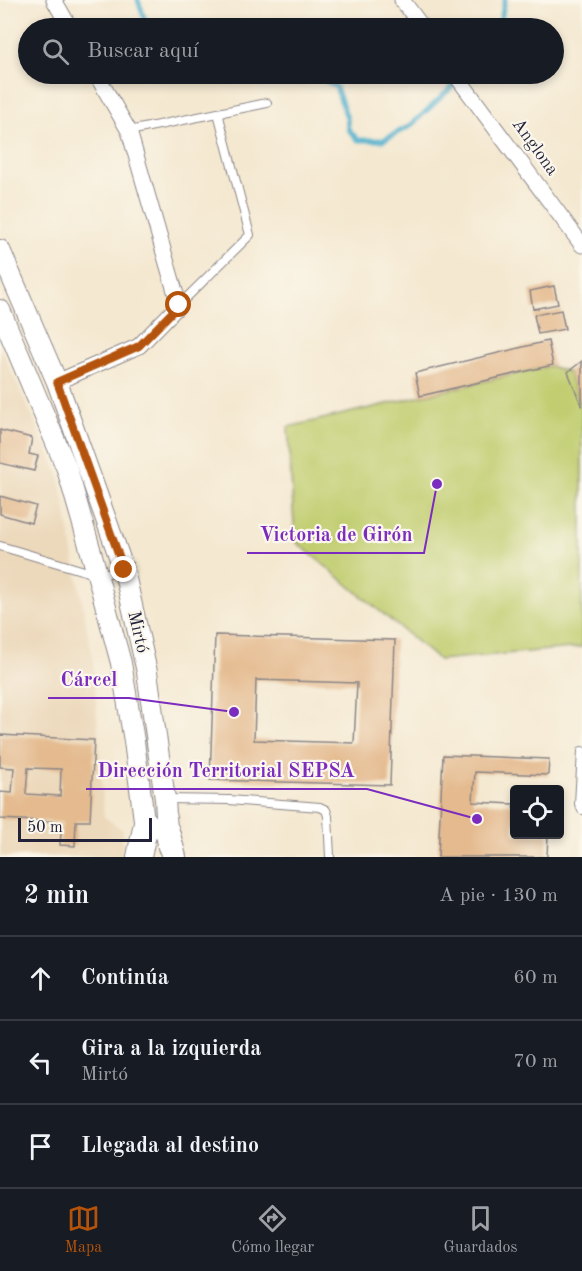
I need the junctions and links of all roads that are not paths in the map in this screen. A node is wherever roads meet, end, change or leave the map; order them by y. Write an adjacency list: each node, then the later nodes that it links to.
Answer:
1 (54, 0): 3 (street)
2 (402, 0): 4 (street)
3 (64, 18)
4 (416, 18)
5 (102, 84): 9 (street)
6 (463, 84): 10 (street, Anglona)
7 (267, 103): 8 (lane)
8 (218, 113): 9 (lane); 12 (lane)
9 (129, 131): 12 (street)
10 (582, 245)
11 (0, 250): 14 (street, Mirtó)
12 (179, 305): 14 (street)
13 (0, 310): 15 (street, Mirtó)
14 (57, 382): 15 (street); 17 (street, Mirtó)
15 (35, 394): 18 (street, Mirtó)
16 (0, 546): 18 (lane)
17 (124, 570): 18 (lane); 20 (street, Mirtó)
18 (98, 575): 22 (street, Mirtó)
19 (582, 751): 21 (lane)
20 (165, 799): 22 (street, Mirtó); 27 (lane)
21 (582, 810)
22 (156, 827): 23 (main road); 24 (street, Mirtó); 25 (street, Mirtó); 26 (main road)
23 (139, 857)
24 (146, 857)
25 (168, 857)
26 (174, 857)
27 (330, 857)

